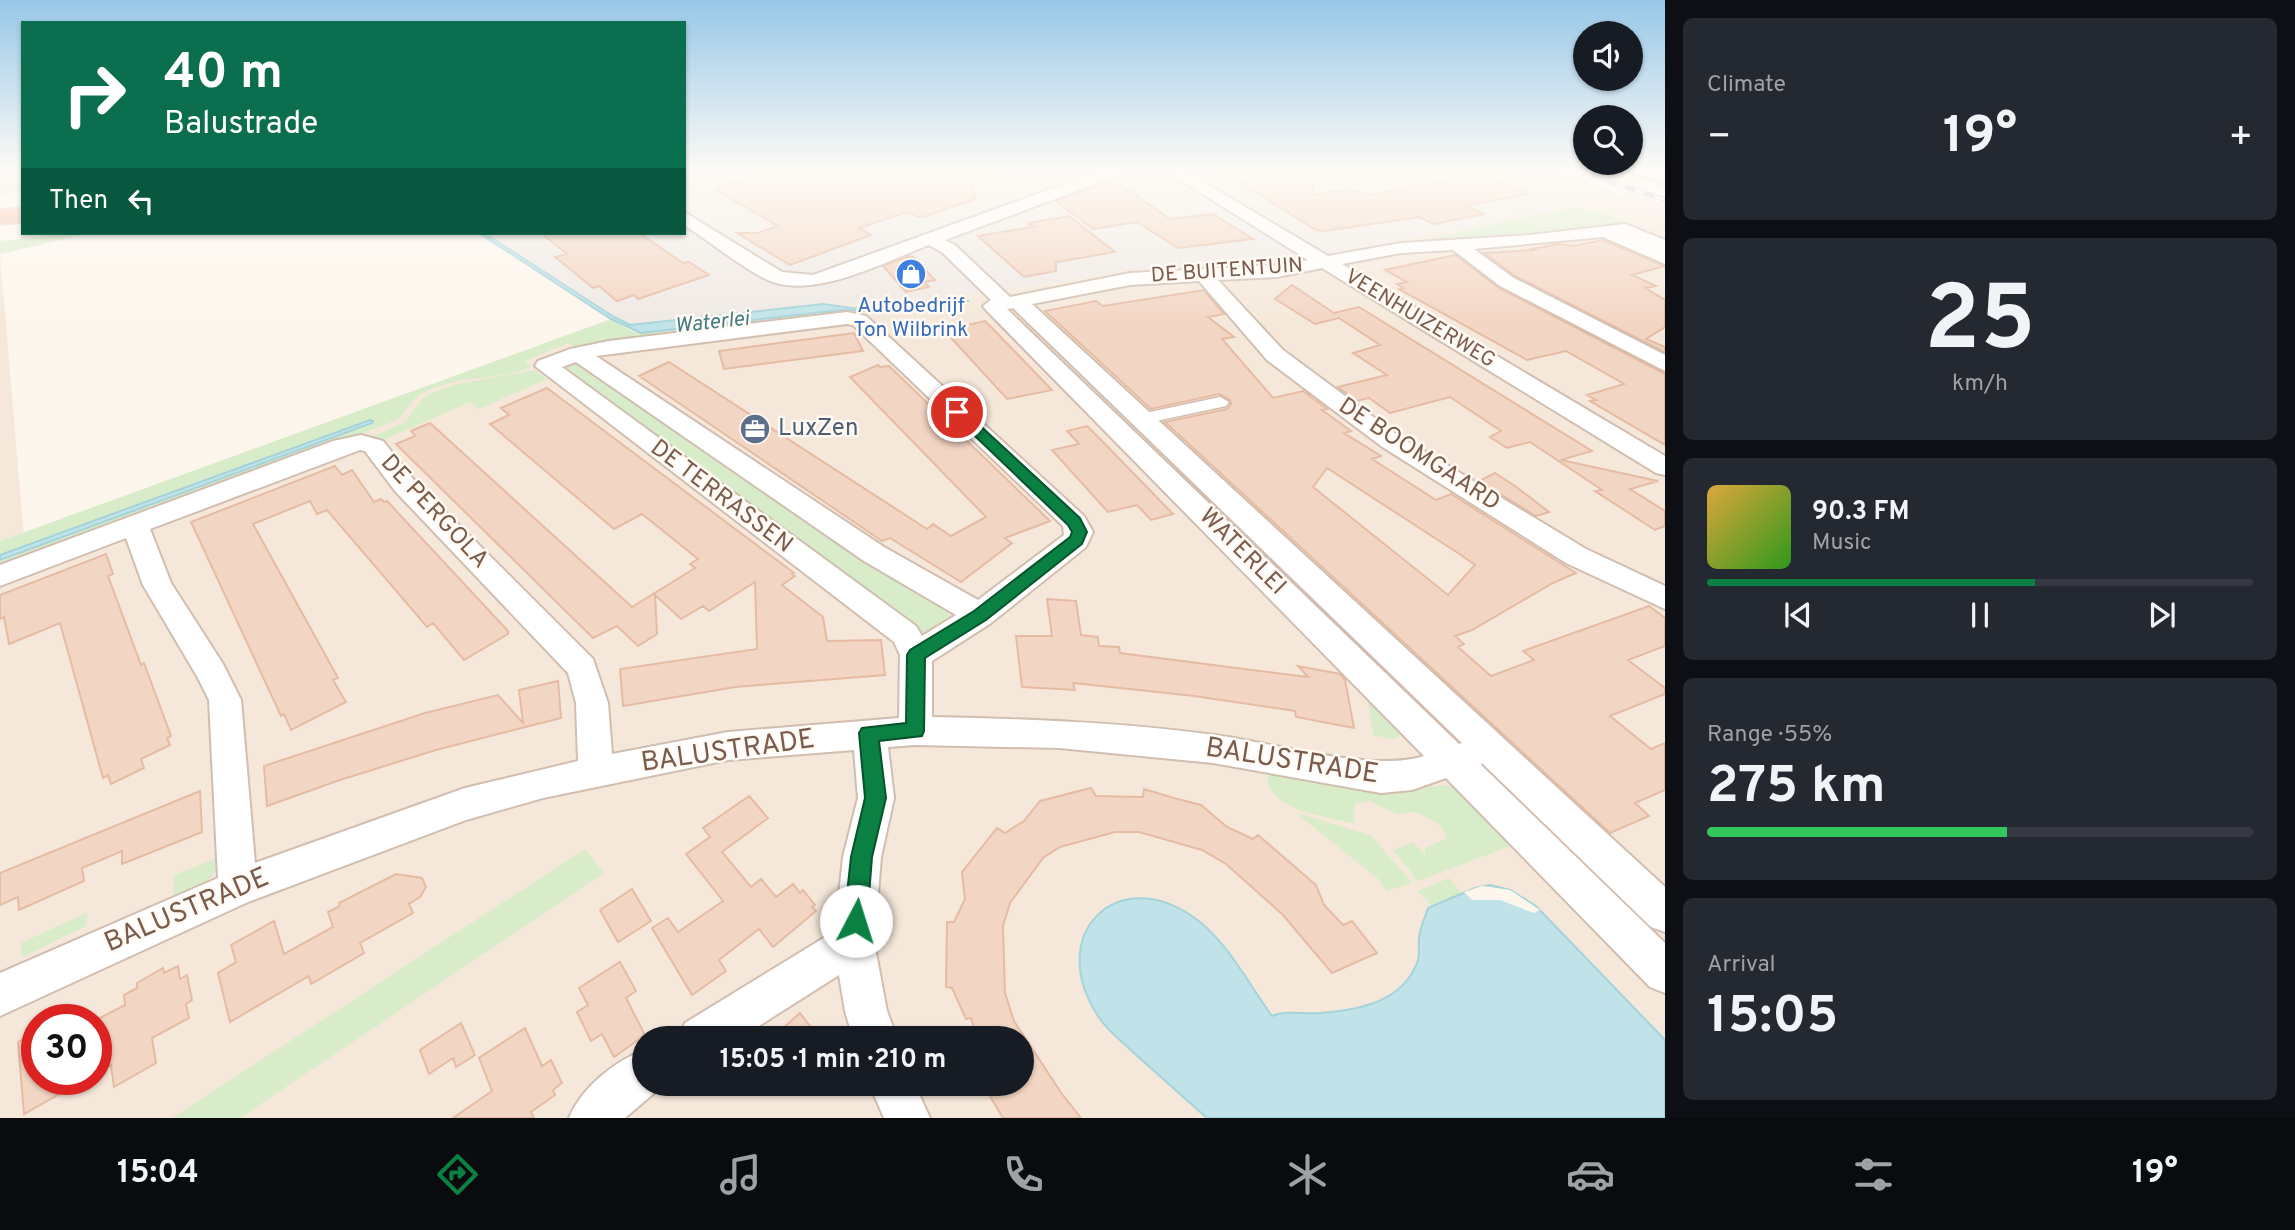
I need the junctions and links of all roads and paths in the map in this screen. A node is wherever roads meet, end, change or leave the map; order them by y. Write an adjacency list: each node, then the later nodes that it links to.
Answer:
1 (694, 223): 5 (street)
2 (973, 223): 5 (street)
3 (1260, 223): 9 (street, VEENHUIZERWEG)
4 (1605, 232): 6 (street, DE BUITENTUIN); 7 (street, DE BUITENTUIN); 8 (street)
5 (930, 239): 11 (street)
6 (1456, 244): 9 (street, DE BUITENTUIN); 13 (street)
7 (1665, 246)
8 (1665, 258)
9 (1326, 263): 10 (street, DE BUITENTUIN); 16 (street, VEENHUIZERWEG)
10 (1202, 273): 11 (street, DE BUITENTUIN); 19 (street, DE BOOMGAARD)
11 (1011, 302): 15 (street, WATERLEI); 25 (street, WATERLEI)
12 (578, 354): 20 (street, DE TERRASSEN); 20 (street, DE TERRASSEN); 21 (street, DE TERRASSEN)
13 (1665, 364)
14 (1220, 402): 15 (street)
15 (1142, 419): 24 (street, WATERLEI)
16 (1665, 467)
17 (135, 526): 18 (street, DE PERGOLA); 26 (street, DE PERGOLA); 27 (street)
18 (0, 576)
19 (1665, 598)
20 (980, 615): 21 (street, DE TERRASSEN)
21 (916, 655): 22 (street)
22 (915, 731): 23 (street, BALUSTRADE); 25 (street, BALUSTRADE)
23 (869, 733): 26 (street, BALUSTRADE); 30 (street)
24 (1490, 747): 25 (street, BALUSTRADE); 28 (street, WATERLEI)
25 (1453, 761): 29 (street, WATERLEI)
26 (596, 772): 27 (street, BALUSTRADE)
27 (238, 888): 32 (street, BALUSTRADE)
28 (1661, 905): 29 (street)
29 (1615, 922): 31 (street, WATERLEI)
30 (853, 942): 33 (street); 34 (street)
31 (1665, 972)
32 (0, 995)
33 (718, 1026)
34 (872, 1026)
35 (632, 1080): 37 (street)
36 (897, 1096): 38 (street)
37 (592, 1118)
38 (907, 1118)

